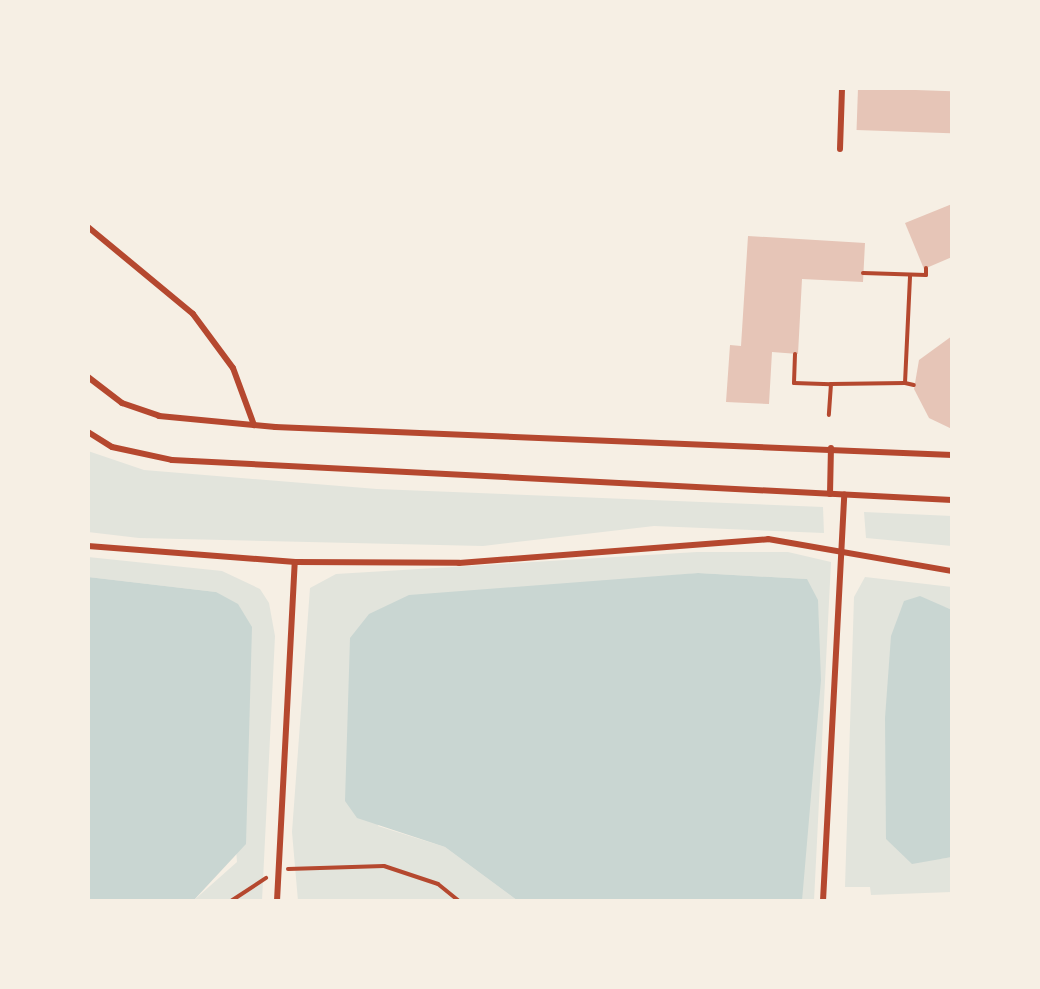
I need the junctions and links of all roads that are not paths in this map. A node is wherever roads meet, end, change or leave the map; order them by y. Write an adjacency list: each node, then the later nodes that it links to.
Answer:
1 (842, 88): 2 (lane)
2 (840, 149)
3 (88, 227): 5 (lane)
4 (88, 377): 5 (lane)
5 (254, 425): 7 (lane)
6 (88, 432): 9 (lane)
7 (831, 448): 8 (lane); 9 (lane)
8 (952, 455)
9 (830, 494): 10 (lane)
10 (844, 495): 11 (lane); 13 (lane)
11 (952, 500)
12 (88, 546): 14 (lane)
13 (842, 552): 14 (lane); 15 (lane); 17 (lane)
14 (295, 562): 16 (lane)
15 (952, 571)
16 (277, 901)
17 (823, 901)

